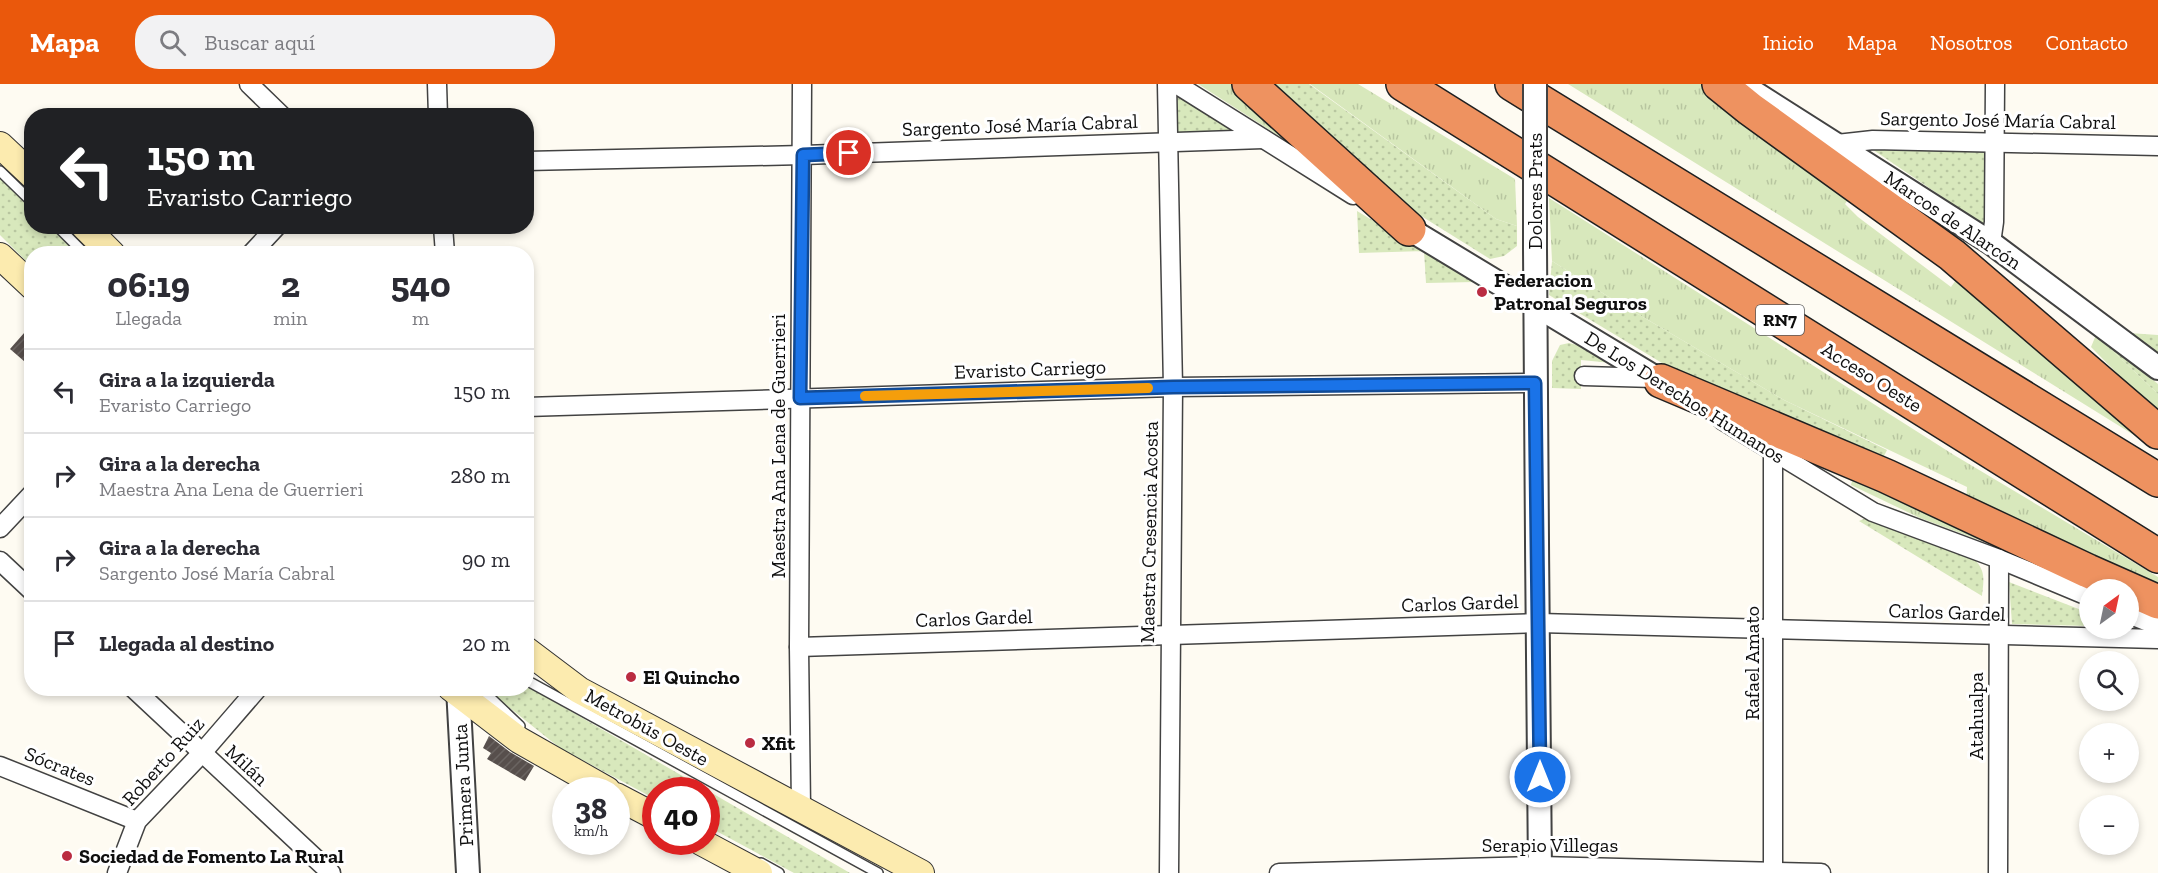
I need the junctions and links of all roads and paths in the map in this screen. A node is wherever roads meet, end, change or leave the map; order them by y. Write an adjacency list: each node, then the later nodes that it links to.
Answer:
1 (249, 84): 13 (street)
2 (437, 84): 14 (street)
3 (802, 84): 21 (street, Maestra Ana Lena de Guerrieri)
4 (1167, 84): 17 (street, Maestra Cresencia Acosta)
5 (1176, 84): 15 (street, De Los Derechos Humanos)
6 (1250, 84): 26 (highway)
7 (1403, 84): 49 (highway, Acceso Oeste / RN7)
8 (1512, 84): 46 (highway)
9 (1535, 84): 36 (street, Dolores Prats, bridge)
10 (1719, 84): 44 (highway)
11 (1995, 84): 16 (street)
12 (1754, 87): 18 (street, Marcos de Alarcón)
13 (274, 108)
14 (438, 108)
15 (1263, 139): 17 (street, Sargento José María Cabral); 26 (street, De Los Derechos Humanos)
16 (1994, 141): 18 (street, Sargento José María Cabral); 20 (street, Sargento José María Cabral); 30 (street)
17 (1169, 143): 21 (street, Sargento José María Cabral); 41 (street, Maestra Cresencia Acosta)
18 (1837, 144): 30 (street, Marcos de Alarcón)
19 (0, 145): 23 (main road)
20 (2158, 146)
21 (803, 155): 22 (street, Sargento José María Cabral); 42 (street, Maestra Ana Lena de Guerrieri)
22 (534, 160)
23 (24, 168)
24 (0, 171): 25 (lane)
25 (24, 194)
26 (1409, 229): 36 (street, De Los Derechos Humanos)
27 (65, 234): 31 (lane)
28 (92, 234): 32 (main road)
29 (270, 234): 33 (street)
30 (1991, 243): 37 (street, Marcos de Alarcón)
31 (77, 246)
32 (104, 246)
33 (258, 246)
34 (0, 256): 35 (main road)
35 (24, 278)
36 (1535, 303): 39 (street, De Los Derechos Humanos); 40 (street, Dolores Prats)
37 (2158, 368)
38 (1584, 376): 39 (street)
39 (1658, 379): 45 (street, De Los Derechos Humanos); 54 (highway)
40 (1535, 383): 41 (street, Evaristo Carriego); 56 (street, Dolores Prats)
41 (1173, 387): 42 (street, Evaristo Carriego); 59 (street, Maestra Cresencia Acosta)
42 (800, 398): 43 (street, Evaristo Carriego); 62 (street, Maestra Ana Lena de Guerrieri)
43 (534, 407)
44 (2158, 432)
45 (1773, 452): 50 (street, De Los Derechos Humanos); 58 (street, Rafael Amato)
46 (2158, 480)
47 (24, 502): 48 (street)
48 (0, 528)
49 (2158, 556)
50 (1999, 559): 53 (street, De Los Derechos Humanos); 60 (street, Atahualpa)
51 (0, 561): 52 (street)
52 (24, 584)
53 (2079, 592)
54 (2158, 602)
55 (2139, 618): 57 (street)
56 (1539, 623): 58 (street, Carlos Gardel); 59 (street, Carlos Gardel); 78 (street, Dolores Prats)
57 (2158, 626)
58 (1775, 629): 60 (street, Carlos Gardel); 79 (street, Rafael Amato)
59 (1170, 634): 62 (street, Carlos Gardel); 86 (street, Maestra Cresencia Acosta)
60 (1999, 636): 61 (street, Carlos Gardel); 89 (street, Atahualpa)
61 (2158, 639)
62 (799, 647): 74 (street, Maestra Ana Lena de Guerrieri)
63 (534, 656): 74 (main road)
64 (534, 684): 84 (lane, Metrobús Oeste)
65 (141, 696): 70 (street, Milán)
66 (251, 696): 70 (street, Roberto Ruiz)
67 (462, 696): 82 (street, Primera Junta)
68 (469, 696): 72 (main road)
69 (471, 696): 73 (lane)
70 (201, 754): 75 (street, Roberto Ruiz); 81 (street, Milán)
71 (0, 766): 75 (street, Sócrates)
72 (588, 777)
73 (594, 777)
74 (801, 807): 85 (main road)
75 (137, 821): 80 (street, Roberto Ruiz)
76 (720, 852): 77 (main road)
77 (740, 863): 83 (lane)
78 (1540, 869): 79 (street, Serapio Villegas); 87 (street, Serapio Villegas)
79 (1773, 872): 88 (street, Serapio Villegas)
80 (117, 873)
81 (331, 873)
82 (468, 873)
83 (779, 873)
84 (878, 873)
85 (921, 873)
86 (1170, 873)
87 (1279, 873)
88 (1821, 873)
89 (1998, 873)

